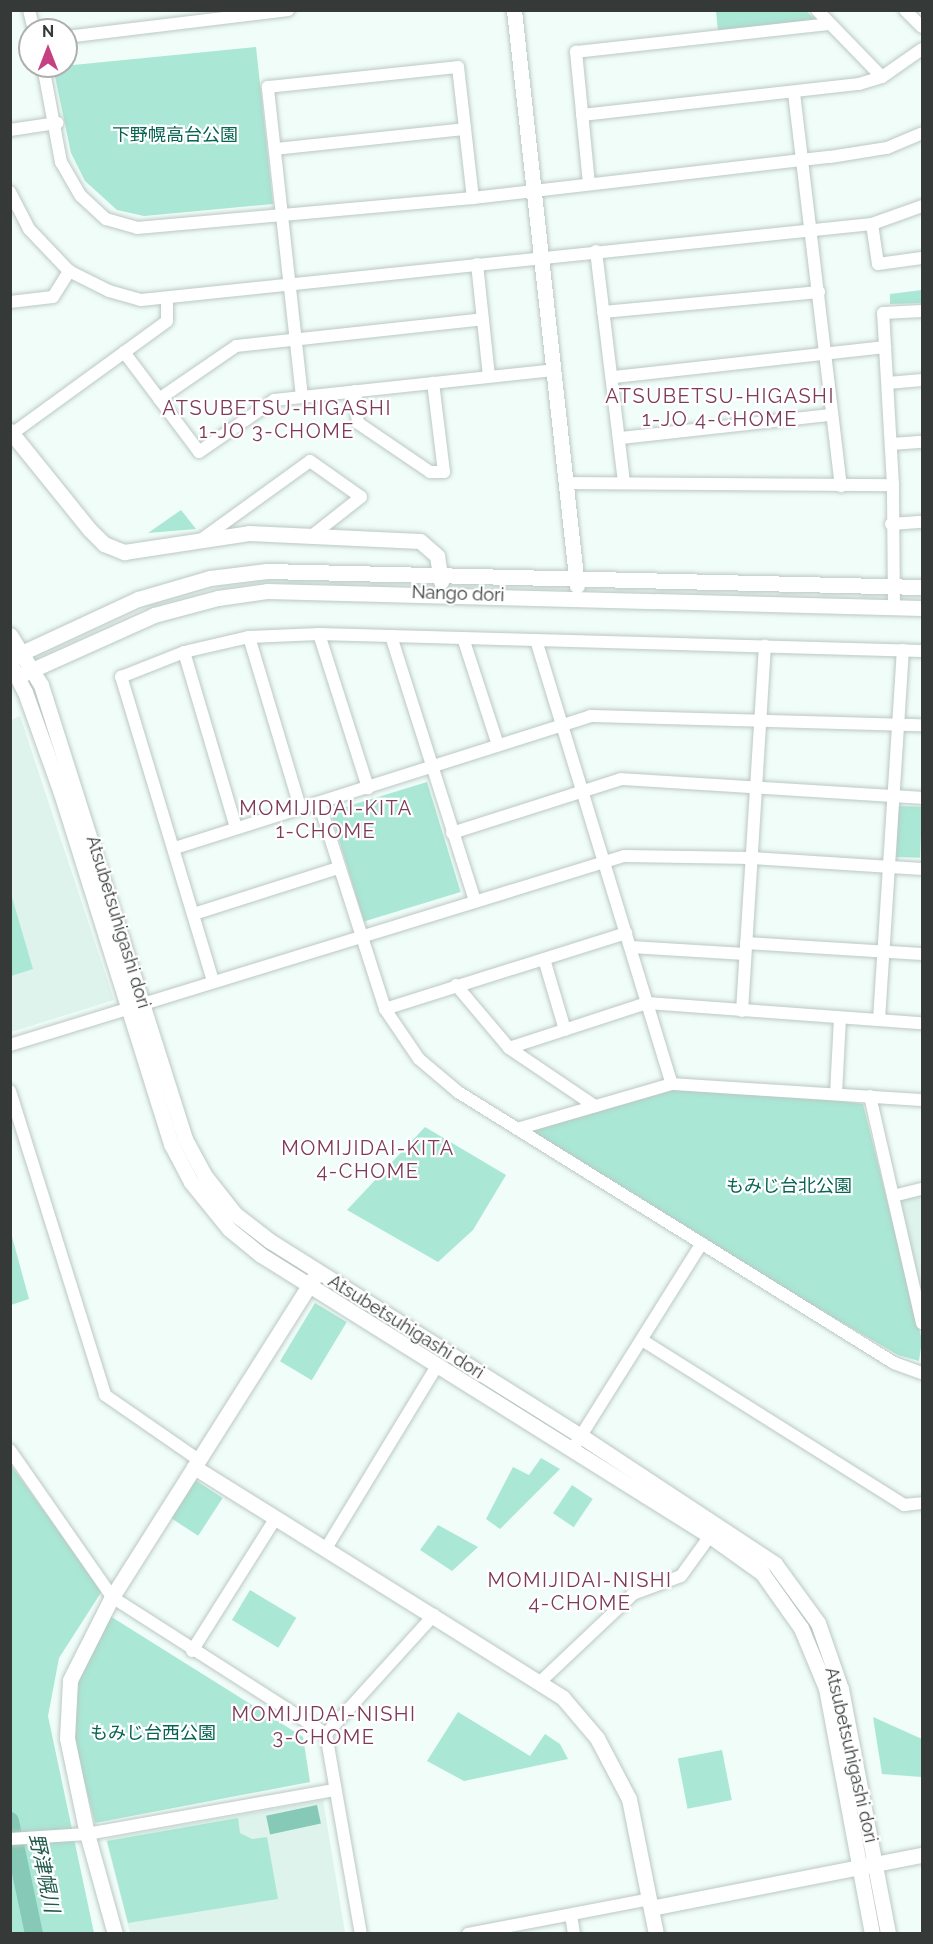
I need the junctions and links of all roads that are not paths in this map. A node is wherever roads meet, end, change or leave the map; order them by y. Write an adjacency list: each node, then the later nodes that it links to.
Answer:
1 (288, 10): 5 (street)
2 (514, 10): 21 (street)
3 (817, 10): 6 (street)
4 (906, 10): 7 (street)
5 (258, 12): 8 (street)
6 (830, 24): 10 (street); 13 (street)
7 (922, 27)
8 (78, 36)
9 (922, 49): 10 (street)
10 (882, 77): 12 (street)
11 (46, 78): 14 (street)
12 (794, 93): 13 (street); 19 (street)
13 (582, 115): 20 (street)
14 (57, 123): 16 (street); 25 (street)
15 (465, 129): 18 (street); 18 (street); 23 (street)
16 (10, 130)
17 (922, 133): 19 (street)
18 (275, 148): 25 (street)
19 (801, 160): 20 (street); 27 (street)
20 (589, 184): 21 (street)
21 (534, 191): 23 (street); 29 (street)
22 (10, 192): 32 (street)
23 (473, 198): 25 (street)
24 (922, 207): 26 (street)
25 (282, 215): 33 (street)
26 (872, 224): 27 (street); 30 (street)
27 (813, 230): 28 (street); 34 (street)
28 (596, 251): 29 (street); 38 (street)
29 (541, 258): 31 (street); 44 (street)
30 (922, 258)
31 (477, 264): 33 (street); 39 (street)
32 (69, 271): 35 (street); 36 (street)
33 (290, 286): 35 (street); 40 (street)
34 (819, 292): 38 (street); 43 (street)
35 (167, 300): 42 (street)
36 (10, 302)
37 (922, 310): 41 (street)
38 (603, 312): 46 (street)
39 (483, 319): 40 (street); 45 (street)
40 (296, 340): 51 (street); 52 (street)
41 (885, 347): 43 (street); 49 (street)
42 (124, 352): 52 (street); 54 (street)
43 (826, 354): 46 (street); 53 (street)
44 (553, 370): 45 (street); 59 (street)
45 (489, 376): 48 (street)
46 (614, 376): 55 (street)
47 (922, 380): 49 (street)
48 (433, 383): 50 (street); 50 (street)
49 (888, 383): 57 (street)
50 (355, 391): 51 (street)
51 (302, 397): 52 (street)
52 (159, 399)
53 (831, 415): 55 (street); 61 (street)
54 (12, 432): 65 (street)
55 (621, 438): 58 (street)
56 (922, 442): 57 (street)
57 (891, 444): 60 (street)
58 (624, 482): 59 (street); 61 (street)
59 (566, 483): 67 (street)
60 (893, 485): 61 (street); 63 (street)
61 (841, 486)
62 (922, 522): 63 (street)
63 (891, 524): 68 (street)
64 (314, 534): 65 (street); 65 (street); 66 (street)
65 (201, 540)
66 (441, 573): 67 (street, Nango dori); 70 (street); 84 (street, Nango dori)
67 (576, 578): 68 (street, Nango dori); 71 (street)
68 (894, 587): 69 (street, Nango dori); 72 (street)
69 (922, 588)
70 (441, 594): 71 (street, Nango dori); 85 (street, Nango dori)
71 (578, 598): 72 (street, Nango dori)
72 (894, 608): 73 (street, Nango dori)
73 (922, 608)
74 (319, 634): 76 (street); 77 (street); 93 (street)
75 (10, 635): 84 (street, Atsubetsuhigashi dori)
76 (391, 636): 78 (street); 92 (street)
77 (249, 637): 83 (street); 99 (street)
78 (463, 638): 79 (street); 91 (street)
79 (536, 640): 80 (street); 89 (street)
80 (765, 646): 81 (street); 87 (street)
81 (903, 650): 82 (street); 88 (street)
82 (922, 651)
83 (184, 652): 100 (street); 102 (street)
84 (17, 655): 85 (street, Atsubetsuhigashi dori)
85 (32, 669): 86 (street, Nango dori); 119 (street, Atsubetsuhigashi dori)
86 (13, 673): 121 (street, Atsubetsuhigashi dori)
87 (761, 722): 88 (street); 89 (street); 94 (street)
88 (898, 724): 90 (street); 96 (street)
89 (562, 725): 91 (street); 95 (street)
90 (922, 725)
91 (498, 745): 92 (street)
92 (431, 767): 93 (street); 101 (street)
93 (368, 788): 98 (street)
94 (757, 788): 95 (street); 96 (street); 103 (street)
95 (583, 791): 101 (street); 104 (street)
96 (893, 796): 97 (street); 105 (street)
97 (922, 798)
98 (318, 803): 99 (street); 106 (street)
99 (300, 807): 100 (street)
100 (236, 827): 102 (street)
101 (452, 833): 108 (street)
102 (175, 848): 109 (street)
103 (752, 858): 104 (street); 105 (street); 113 (street)
104 (603, 862): 108 (street); 110 (street)
105 (887, 867): 107 (street); 114 (street)
106 (338, 868): 109 (street); 111 (street)
107 (922, 869)
108 (475, 901): 111 (street)
109 (194, 914): 117 (street)
110 (626, 933): 112 (street); 116 (street)
111 (360, 936): 117 (street); 122 (street)
112 (631, 947): 113 (street); 120 (street)
113 (746, 948): 114 (street); 123 (street)
114 (883, 951): 115 (street); 125 (street)
115 (922, 954)
116 (544, 959): 118 (street); 127 (street)
117 (213, 981): 119 (street)
118 (456, 986): 122 (street); 129 (street)
119 (143, 1002): 121 (street); 140 (street, Atsubetsuhigashi dori)
120 (647, 1003): 123 (street); 127 (street); 130 (street)
121 (128, 1007): 128 (street); 140 (street, Atsubetsuhigashi dori)
122 (385, 1009): 136 (street)
123 (742, 1011): 124 (street)
124 (840, 1018): 125 (street); 132 (street)
125 (879, 1020): 126 (street)
126 (922, 1023)
127 (565, 1030): 129 (street)
128 (10, 1045)
129 (509, 1048): 135 (street)
130 (672, 1084): 132 (street); 135 (street)
131 (10, 1091): 148 (street)
132 (836, 1094): 133 (street)
133 (870, 1096): 134 (street); 138 (street)
134 (922, 1100)
135 (595, 1106): 136 (street)
136 (517, 1129): 139 (street)
137 (922, 1189): 138 (street)
138 (893, 1196): 141 (street)
139 (702, 1243): 142 (street); 144 (street)
140 (314, 1279): 143 (street, Atsubetsuhigashi dori); 145 (street, Atsubetsuhigashi dori); 148 (street)
141 (922, 1323)
142 (642, 1340): 145 (street); 149 (street)
143 (437, 1366): 147 (street, Atsubetsuhigashi dori); 152 (street)
144 (922, 1373)
145 (581, 1436): 147 (street); 162 (street, Atsubetsuhigashi dori)
146 (10, 1450): 153 (street)
147 (573, 1450): 151 (street, Atsubetsuhigashi dori)
148 (196, 1463): 150 (street); 153 (street)
149 (922, 1503)
150 (275, 1519): 152 (street); 155 (street)
151 (710, 1536): 156 (street); 162 (street, Atsubetsuhigashi dori)
152 (325, 1550): 154 (street)
153 (112, 1597): 155 (street); 159 (street)
154 (434, 1615): 156 (street); 157 (street)
155 (192, 1651): 157 (street)
156 (539, 1683): 163 (street)
157 (326, 1734): 158 (street)
158 (334, 1791): 159 (street); 166 (street)
159 (87, 1834): 160 (street); 165 (street)
160 (10, 1839)
161 (922, 1855): 162 (street)
162 (868, 1865): 163 (street); 170 (street, Atsubetsuhigashi dori); 171 (street, Atsubetsuhigashi dori)
163 (651, 1903): 164 (street); 169 (street)
164 (571, 1915): 167 (street); 168 (street)
165 (115, 1934)
166 (361, 1934)
167 (468, 1934)
168 (574, 1934)
169 (656, 1934)
170 (872, 1934)
171 (888, 1934)

